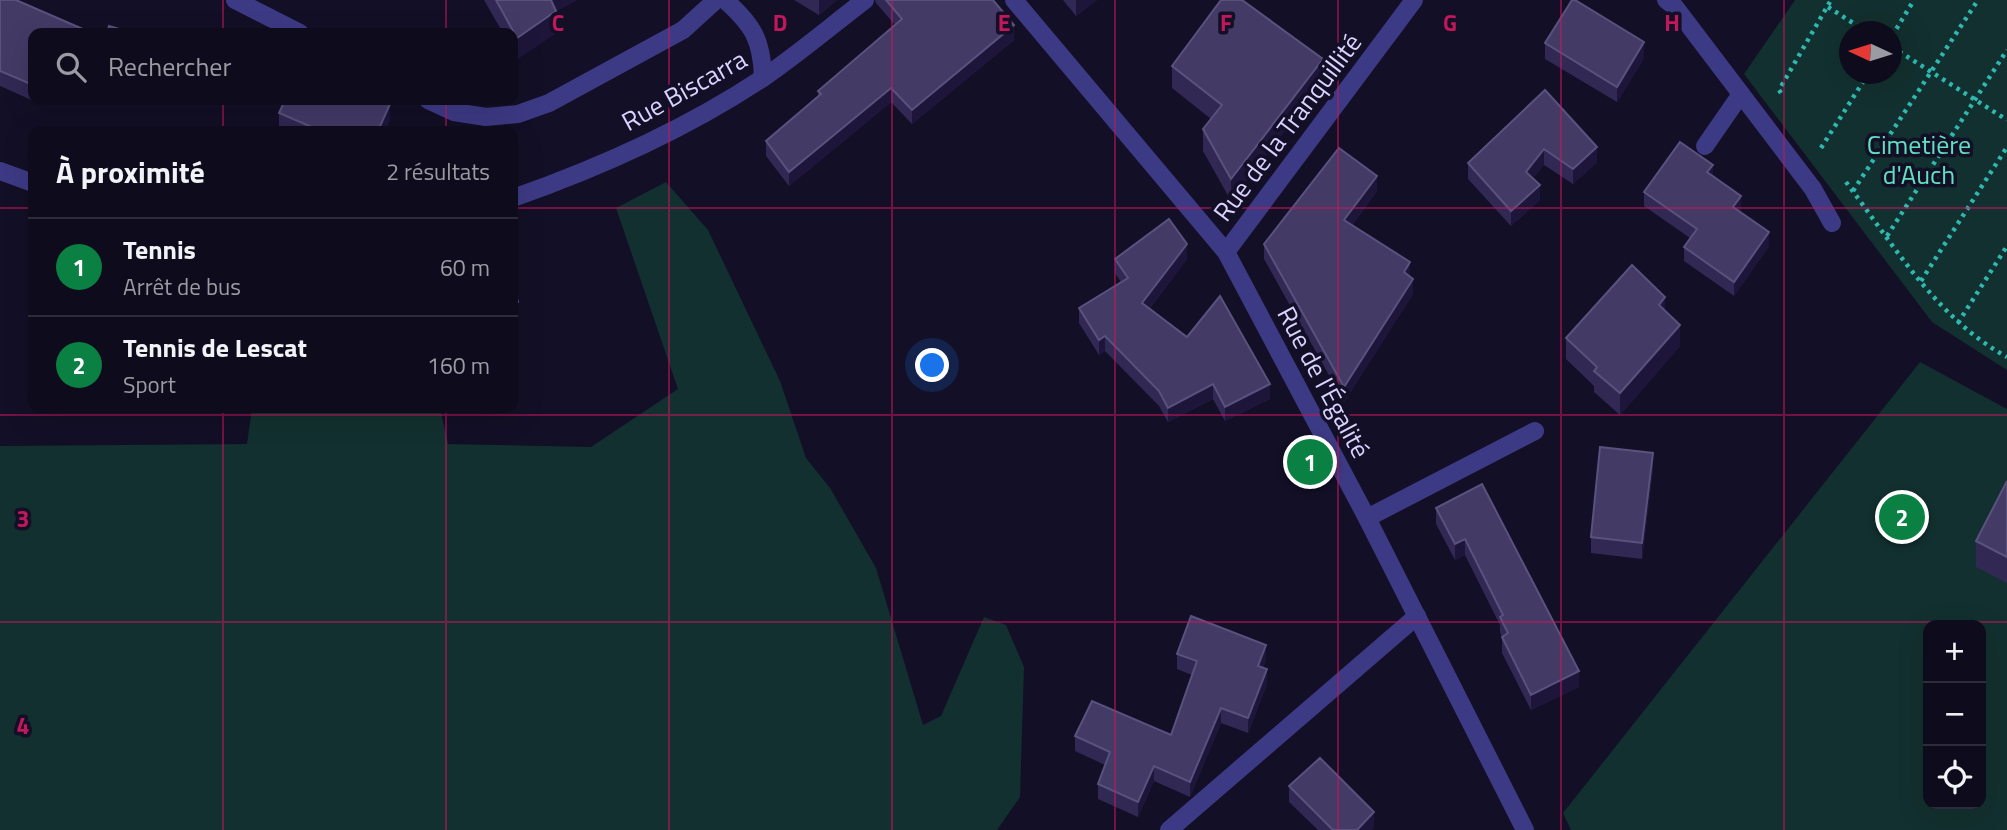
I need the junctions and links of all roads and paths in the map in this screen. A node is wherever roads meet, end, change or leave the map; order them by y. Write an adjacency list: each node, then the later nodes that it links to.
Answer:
1 (236, 0): 14 (street)
2 (716, 0): 23 (street)
3 (725, 0): 18 (street)
4 (865, 0): 18 (street, Rue Biscarra)
5 (1014, 0): 38 (street, Rue de l'Égalité)
6 (1415, 0): 38 (street, Rue de la Tranquillité)
7 (1666, 0): 20 (street)
8 (1831, 0): 11 (path)
9 (1914, 0): 13 (path)
10 (1978, 0): 17 (path)
11 (1828, 7): 12 (path); 22 (path)
12 (1850, 21)
13 (1901, 21)
14 (290, 28)
15 (2007, 50): 21 (path)
16 (1902, 53): 17 (path)
17 (1931, 72): 21 (path); 33 (path)
18 (763, 78): 34 (street, Rue Biscarra)
19 (1862, 84): 28 (path)
20 (1741, 94): 26 (street); 35 (street)
21 (1975, 99): 24 (path); 36 (path)
22 (1786, 100)
23 (439, 105)
24 (2007, 120)
25 (1814, 138): 28 (path)
26 (1705, 146)
27 (2007, 147): 39 (path)
28 (1821, 148): 29 (path)
29 (1829, 158)
30 (0, 171): 32 (street)
31 (1845, 180): 33 (path)
32 (28, 181)
33 (1853, 191): 36 (path)
34 (518, 196)
35 (1832, 223)
36 (1887, 236): 39 (path)
37 (2007, 246): 40 (path)
38 (1226, 252): 44 (street, Rue de l'Égalité)
39 (1921, 281): 40 (path)
40 (1958, 323): 42 (path)
41 (2007, 349): 42 (path)
42 (2005, 356)
43 (1535, 431): 44 (street)
44 (1367, 518): 45 (street, Rue de l'Égalité)
45 (1417, 616): 46 (street); 47 (street, Rue de l'Égalité)
46 (1169, 830)
47 (1525, 830)

